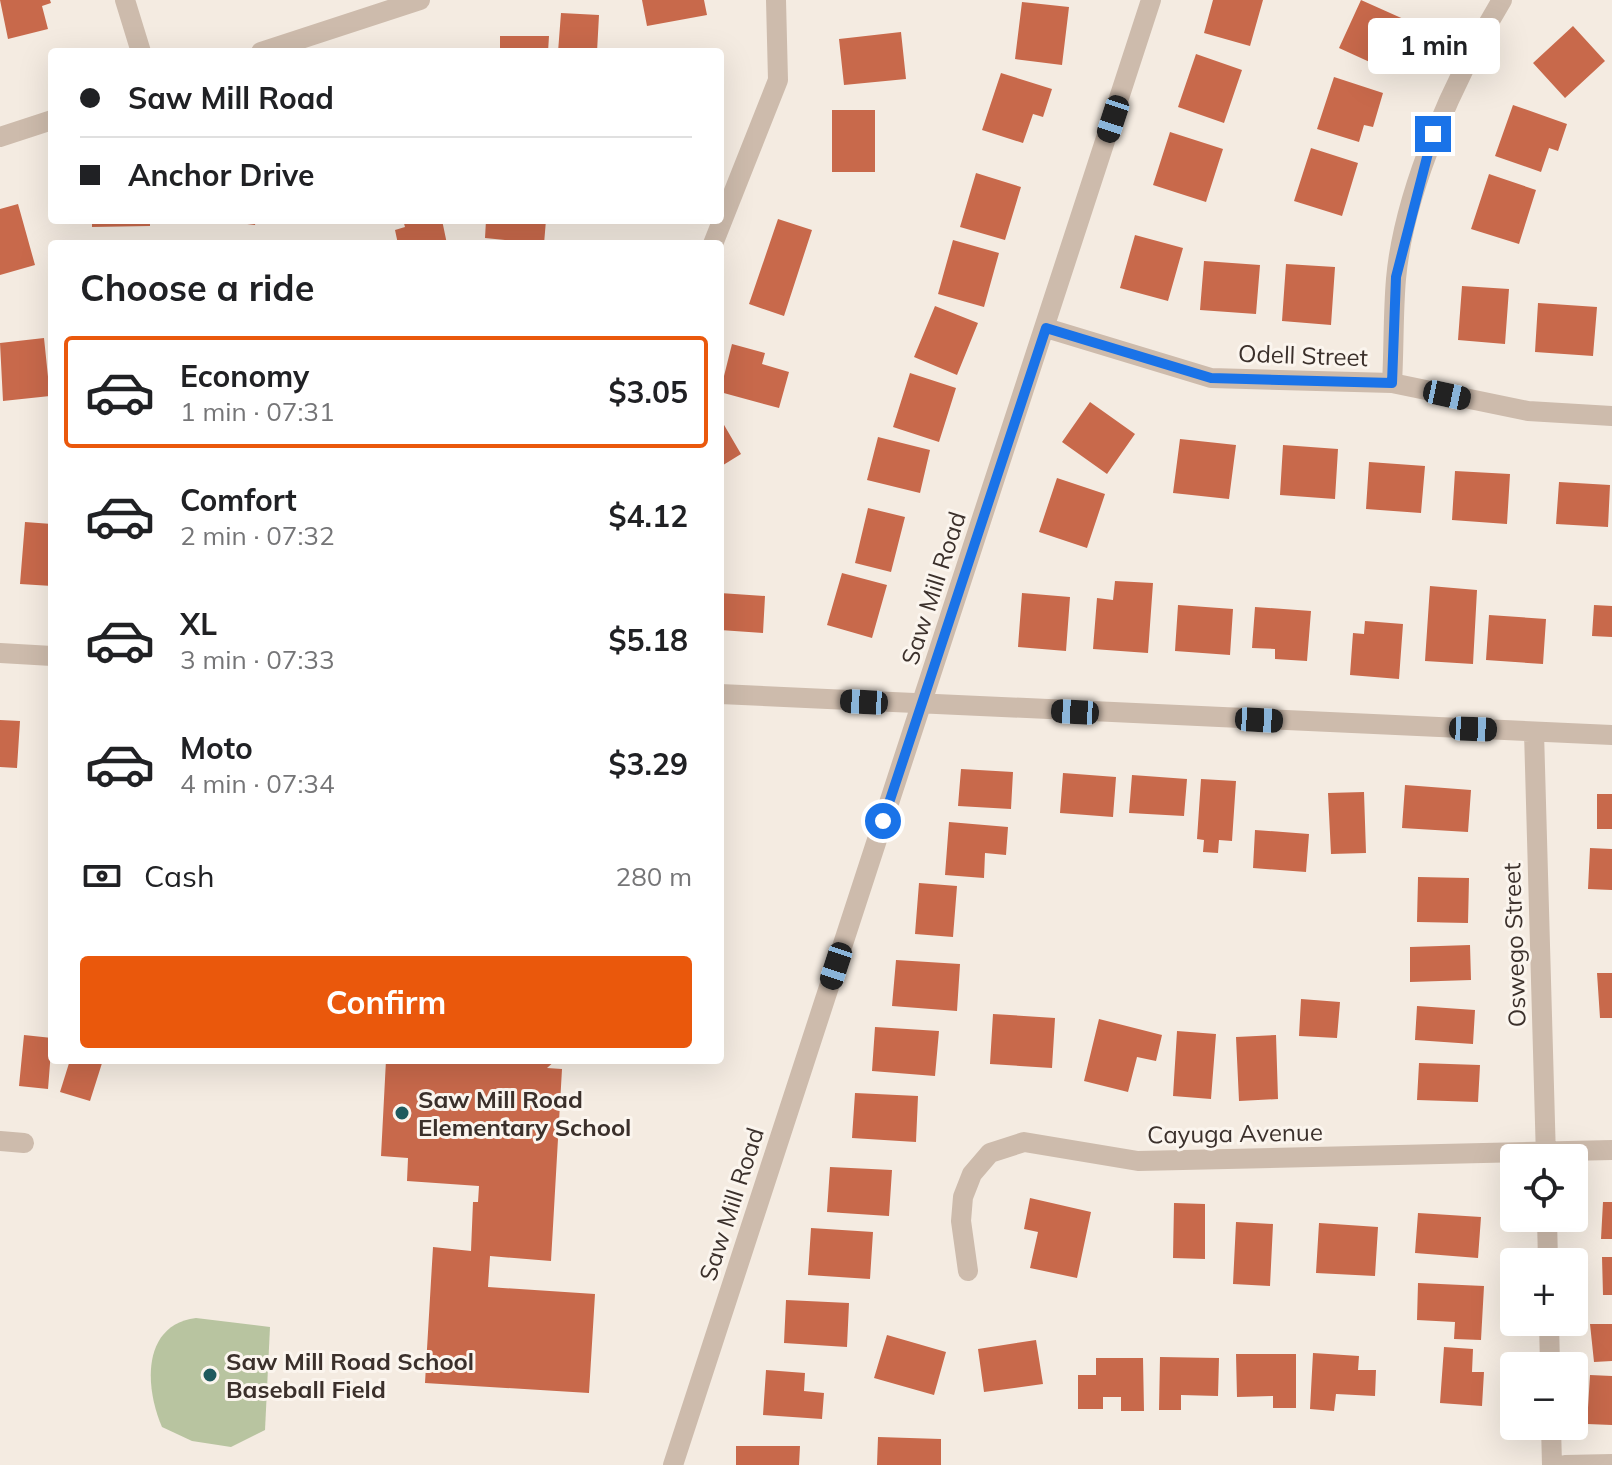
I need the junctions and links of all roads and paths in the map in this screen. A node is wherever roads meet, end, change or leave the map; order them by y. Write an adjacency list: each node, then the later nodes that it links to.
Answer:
1 (125, 0): 6 (street)
2 (420, 0): 7 (street)
3 (776, 0): 10 (street)
4 (1151, 0): 11 (street, Saw Mill Road)
5 (1502, 0): 12 (street)
6 (140, 48)
7 (273, 48)
8 (48, 121): 9 (street)
9 (0, 137)
10 (724, 216)
11 (1046, 328): 12 (street, Odell Street); 17 (street, Saw Mill Road)
12 (1392, 383): 13 (street, Odell Street)
13 (1612, 416)
14 (0, 653): 15 (street)
15 (48, 656)
16 (724, 694): 17 (street)
17 (921, 705): 18 (street); 29 (street, Saw Mill Road)
18 (1534, 732): 19 (street); 22 (street, Oswego Street)
19 (1612, 735)
20 (0, 1141): 21 (street)
21 (24, 1143)
22 (1546, 1144)
23 (1612, 1150): 24 (street, Cayuga Avenue)
24 (1588, 1152)
25 (1500, 1156): 26 (street, Cayuga Avenue)
26 (968, 1271)
27 (1551, 1440): 30 (street)
28 (1612, 1464): 31 (street)
29 (673, 1465)
30 (1552, 1465)
31 (1565, 1465)

